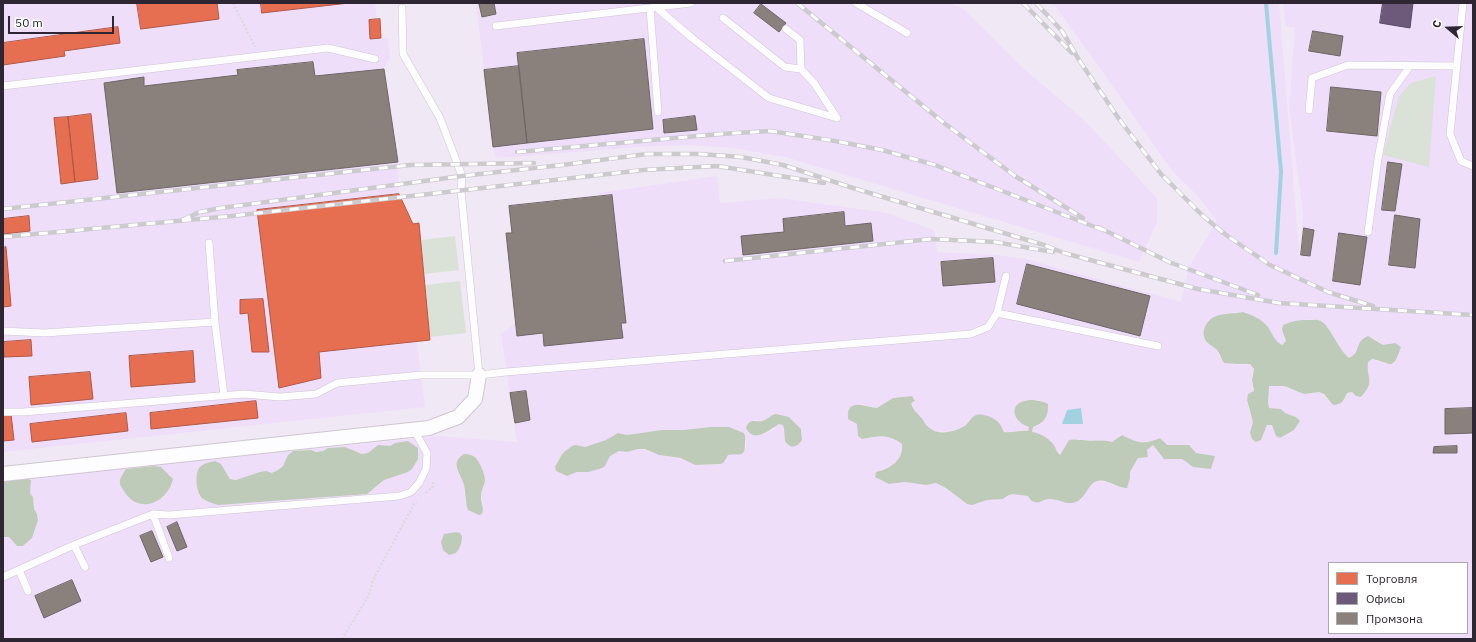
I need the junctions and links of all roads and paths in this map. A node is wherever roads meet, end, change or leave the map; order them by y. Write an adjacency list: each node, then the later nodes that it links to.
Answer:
1 (233, 3): 11 (path)
2 (691, 3): 6 (lane)
3 (856, 3): 10 (lane)
4 (1462, 3): 14 (lane)
5 (402, 8): 27 (lane)
6 (653, 8): 8 (lane); 15 (lane); 18 (lane)
7 (723, 18): 15 (lane)
8 (496, 26)
9 (786, 30): 15 (lane)
10 (907, 33)
11 (259, 56): 12 (lane); 16 (lane)
12 (375, 59)
13 (1410, 66): 14 (lane); 17 (lane); 20 (lane)
14 (1456, 66): 19 (lane)
15 (801, 69)
16 (3, 86)
17 (1309, 110)
18 (658, 112)
19 (1473, 166)
20 (1368, 232)
21 (209, 243): 24 (lane)
22 (1006, 276): 23 (lane)
23 (997, 313): 26 (lane); 27 (lane)
24 (215, 322): 25 (lane); 28 (lane)
25 (3, 331)
26 (1158, 346)
27 (479, 375): 28 (lane); 30 (street)
28 (224, 396): 29 (lane)
29 (3, 412)
30 (414, 430): 31 (street); 35 (lane)
31 (3, 474)
32 (433, 479): 33 (path)
33 (424, 495)
34 (419, 500): 42 (path)
35 (153, 514): 36 (lane); 37 (lane)
36 (74, 545): 38 (lane); 39 (lane)
37 (169, 558)
38 (85, 567)
39 (18, 570): 40 (lane); 41 (lane)
40 (3, 577)
41 (28, 591)
42 (342, 639)

